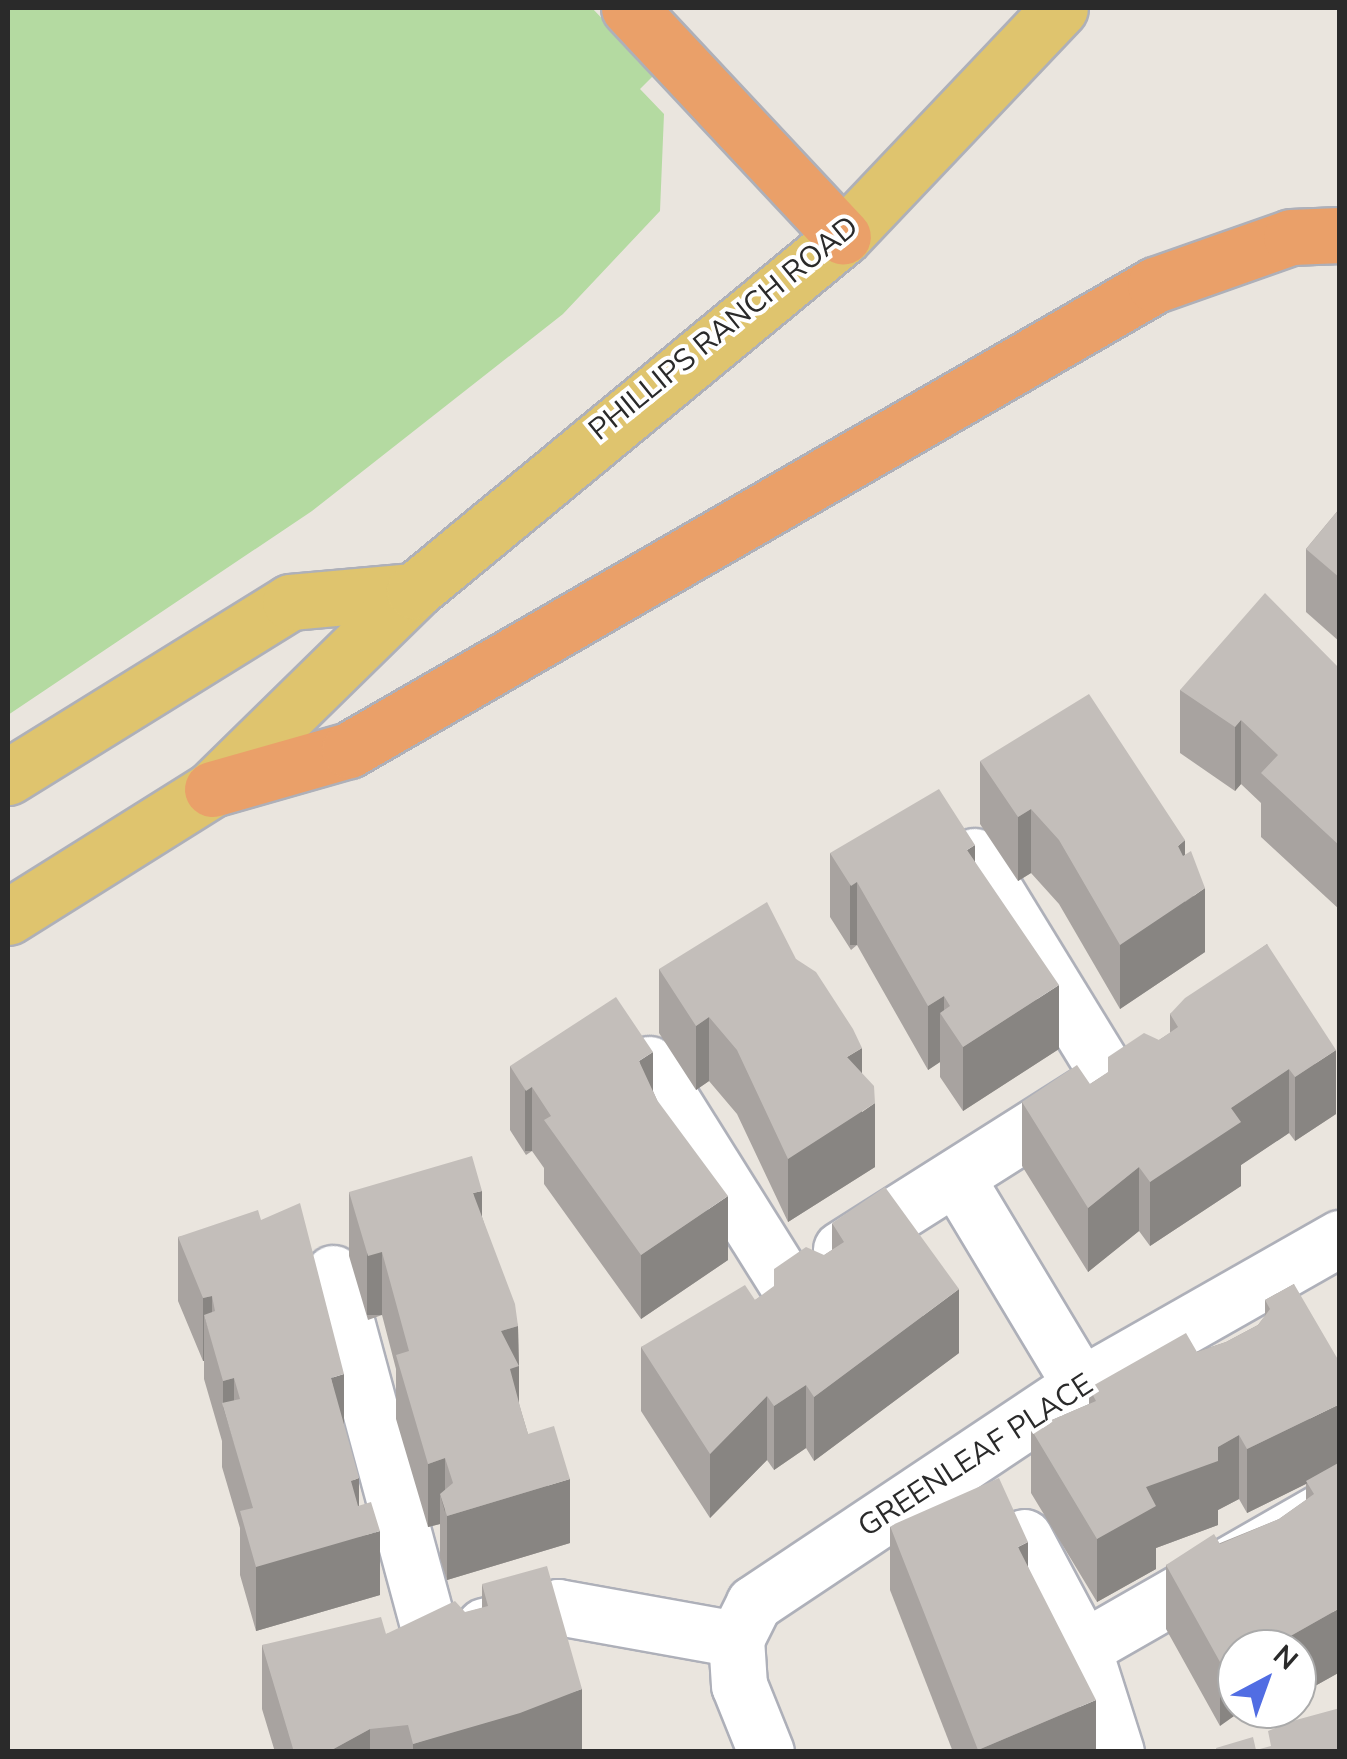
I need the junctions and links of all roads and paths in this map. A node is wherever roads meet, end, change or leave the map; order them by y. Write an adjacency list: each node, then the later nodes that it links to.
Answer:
1 (629, 8): 4 (highway)
2 (1060, 8): 4 (main road, PHILLIPS RANCH ROAD)
3 (1340, 236): 7 (highway)
4 (843, 238): 5 (main road, PHILLIPS RANCH ROAD)
5 (414, 591): 6 (main road); 7 (main road, PHILLIPS RANCH ROAD)
6 (8, 776)
7 (212, 789): 9 (main road, PHILLIPS RANCH ROAD)
8 (974, 856): 12 (street)
9 (8, 917)
10 (1160, 1046): 12 (street)
11 (649, 1064): 16 (street)
12 (1110, 1078): 13 (street)
13 (957, 1179): 16 (street); 18 (street)
14 (1340, 1238): 18 (street, GREENLEAF PLACE)
15 (333, 1273): 21 (street)
16 (786, 1282): 17 (street)
17 (738, 1312)
18 (1081, 1384): 22 (street, GREENLEAF PLACE)
19 (1340, 1501): 23 (street)
20 (1024, 1537): 23 (street)
21 (432, 1638): 22 (street); 24 (street)
22 (736, 1639): 25 (street)
23 (1083, 1648): 26 (street)
24 (376, 1652)
25 (766, 1752)
26 (1116, 1752)

